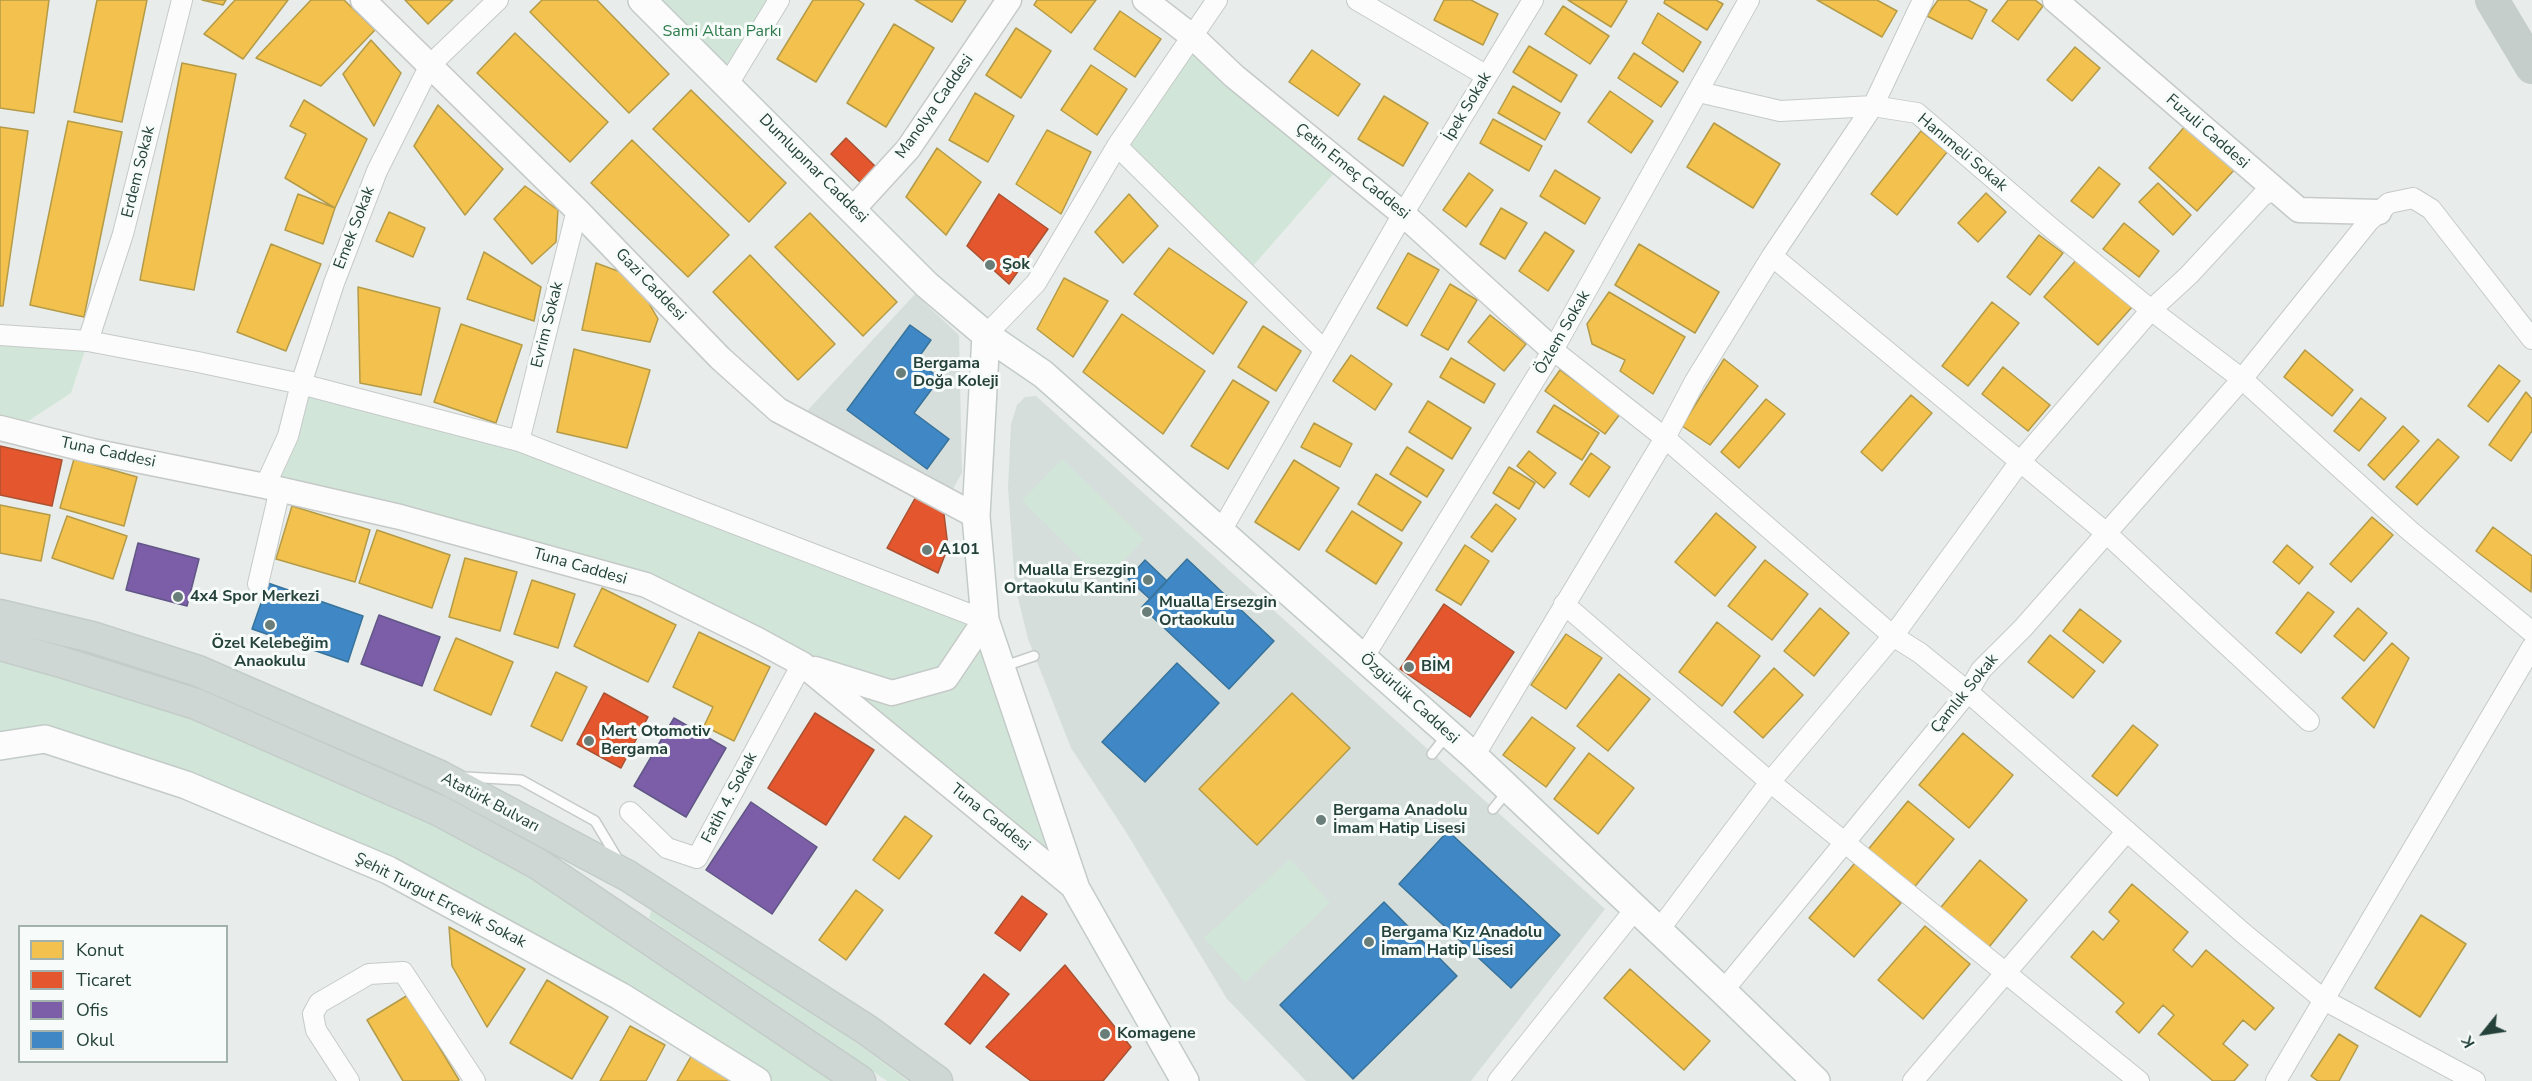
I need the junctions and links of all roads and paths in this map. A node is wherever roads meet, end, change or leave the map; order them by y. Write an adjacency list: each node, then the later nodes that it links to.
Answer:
1 (182, 0): 33 (street, Erdem Sokak)
2 (363, 0): 16 (street, Gazi Caddesi)
3 (498, 0): 16 (street, Emek Sokak)
4 (642, 0): 19 (main road, Dumlupınar Caddesi)
5 (779, 0): 19 (street)
6 (1009, 0): 24 (street, Manolya Caddesi)
7 (1145, 0): 15 (street, Çetin Emeç Caddesi)
8 (1217, 0): 15 (street)
9 (1357, 0): 18 (street)
10 (1533, 0): 18 (street, İpek Sokak)
11 (1749, 0): 20 (street, Özlem Sokak)
12 (1923, 0): 21 (street)
13 (2055, 0): 23 (street, Fuzuli Caddesi)
14 (2492, 0): 17 (highway)
15 (1192, 38): 22 (street); 27 (street, Çetin Emeç Caddesi)
16 (430, 64): 25 (street, Gazi Caddesi); 37 (street, Emek Sokak)
17 (2532, 67)
18 (1487, 76): 27 (street, İpek Sokak)
19 (728, 84): 24 (main road, Dumlupınar Caddesi)
20 (1699, 92): 21 (street, Hanımeli Sokak); 34 (street, Özlem Sokak)
21 (1873, 106): 28 (street); 29 (street, Hanımeli Sokak)
22 (1117, 146): 31 (street); 35 (street)
23 (2275, 190): 26 (street, Fuzuli Caddesi); 29 (street)
24 (853, 209): 31 (main road, Dumlupınar Caddesi)
25 (577, 210): 40 (street, Evrim Sokak); 43 (street, Gazi Caddesi)
26 (2379, 212): 32 (street); 36 (street, Çamlık Sokak)
27 (1403, 214): 34 (street, Çetin Emeç Caddesi); 35 (street, İpek Sokak)
28 (1772, 256): 39 (street); 41 (street)
29 (2151, 309): 36 (street, Hanımeli Sokak); 41 (street)
30 (0, 335): 33 (street)
31 (986, 335): 43 (main road, Tuna Caddesi); 44 (main road, Özgürlük Caddesi)
32 (2532, 339)
33 (88, 341): 37 (street)
34 (1553, 350): 39 (street); 55 (street, Özlem Sokak)
35 (1324, 351): 44 (street, İpek Sokak)
36 (2242, 379): 45 (street, Çamlık Sokak); 50 (street, Hanımeli Sokak)
37 (301, 384): 40 (street); 42 (street, Emek Sokak)
38 (0, 428): 42 (street, Tuna Caddesi)
39 (1665, 438): 47 (street); 51 (street)
40 (519, 441): 49 (street)
41 (2019, 463): 45 (street); 51 (street)
42 (272, 488): 46 (street, Emek Sokak); 56 (street, Tuna Caddesi)
43 (976, 516): 49 (main road, Tuna Caddesi)
44 (1221, 531): 55 (main road, Özgürlük Caddesi)
45 (2105, 532): 58 (street, Çamlık Sokak); 59 (street)
46 (258, 584)
47 (1564, 604): 61 (street); 62 (street)
48 (0, 615): 76 (main road, Atatürk Bulvarı)
49 (985, 620): 56 (street); 57 (main road, Tuna Caddesi)
50 (2532, 632)
51 (1893, 636): 58 (street); 62 (street)
52 (0, 645): 75 (main road, Atatürk Bulvarı)
53 (2532, 647): 71 (street)
54 (1034, 656): 57 (lane)
55 (1363, 658): 61 (main road, Özgürlük Caddesi)
56 (802, 664): 63 (street, Fatih 4. Sokak); 66 (street, Tuna Caddesi)
57 (1001, 667): 66 (main road, Tuna Caddesi)
58 (1968, 692): 64 (street); 65 (street, Çamlık Sokak)
59 (2309, 721)
60 (0, 746): 74 (main road, Şehit Turgut Erçevik Sokak)
61 (1474, 756): 67 (main road, Özgürlük Caddesi)
62 (1770, 782): 65 (street); 68 (street)
63 (630, 812)
64 (2127, 831): 69 (street); 71 (street)
65 (1844, 842): 69 (street); 70 (street, Çamlık Sokak)
66 (1076, 889): 77 (main road, Tuna Caddesi)
67 (1636, 908): 68 (main road, Özgürlük Caddesi); 78 (street)
68 (1659, 930): 70 (main road, Özgürlük Caddesi)
69 (2006, 973): 80 (street); 81 (street)
70 (1723, 990): 79 (main road, Özgürlük Caddesi)
71 (2324, 1000): 82 (street); 83 (street)
72 (349, 1081): 73 (street)
73 (475, 1081)
74 (758, 1081)
75 (860, 1081)
76 (936, 1081)
77 (1185, 1081)
78 (1498, 1081)
79 (1816, 1081)
80 (1913, 1081)
81 (2139, 1081)
82 (2276, 1081)
83 (2475, 1081)

